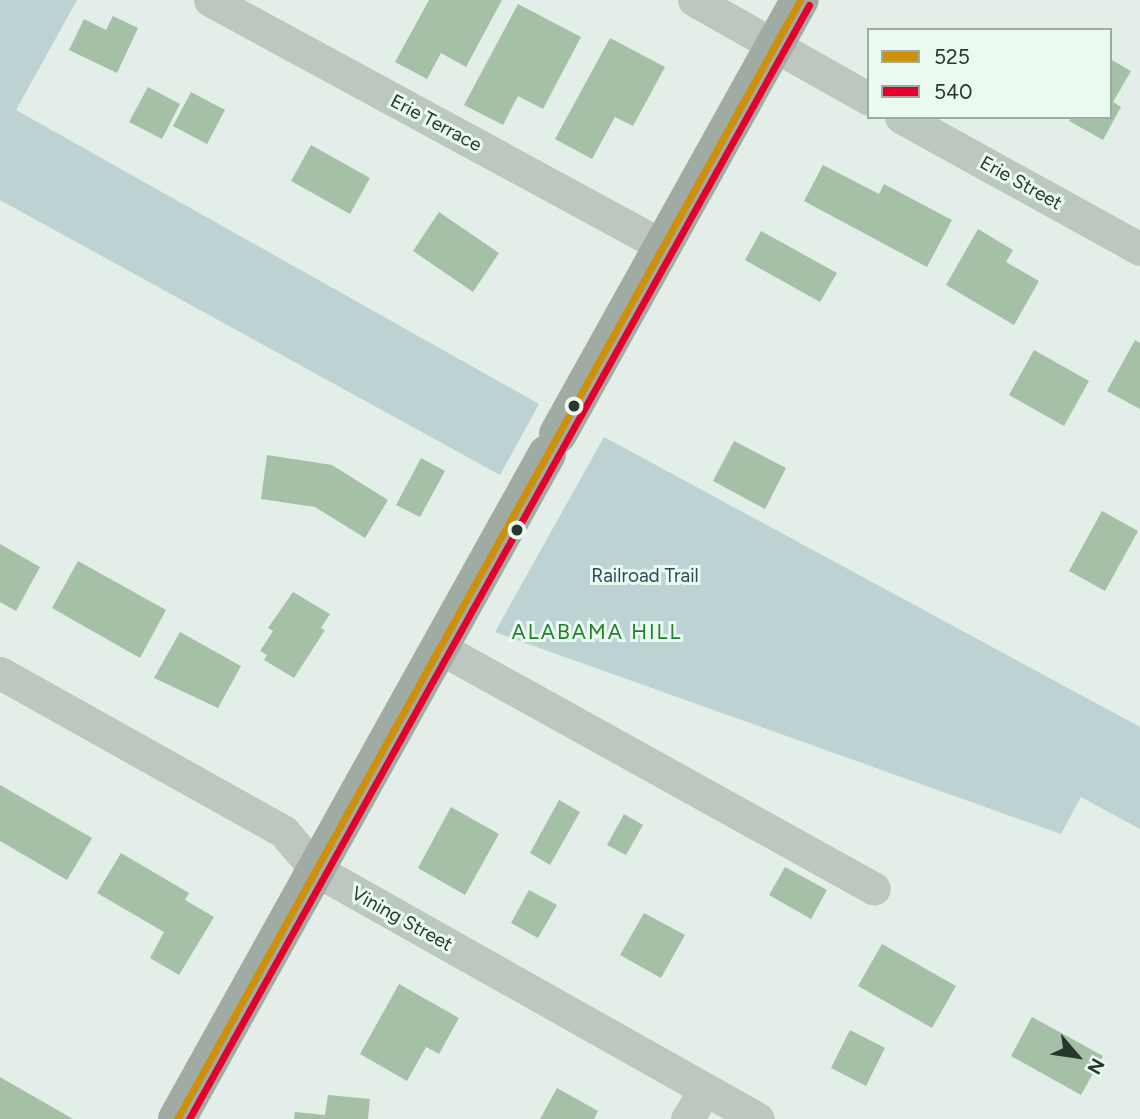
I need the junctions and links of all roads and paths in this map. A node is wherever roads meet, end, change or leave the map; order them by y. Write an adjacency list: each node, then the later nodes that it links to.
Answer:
1 (210, 0): 7 (street, Erie Terrace)
2 (694, 0): 4 (street)
3 (800, 0): 4 (main road)
4 (774, 47): 5 (street); 7 (main road)
5 (867, 98)
6 (905, 119): 8 (street, Erie Street)
7 (663, 246): 9 (main road)
8 (1140, 249)
9 (440, 648): 11 (main road); 12 (street)
10 (0, 673): 11 (street, Vining Street)
11 (316, 870): 13 (street, Vining Street); 14 (main road)
12 (874, 889)
13 (705, 1090): 15 (street); 16 (street, Vining Street)
14 (177, 1119)
15 (687, 1119)
16 (758, 1119)

